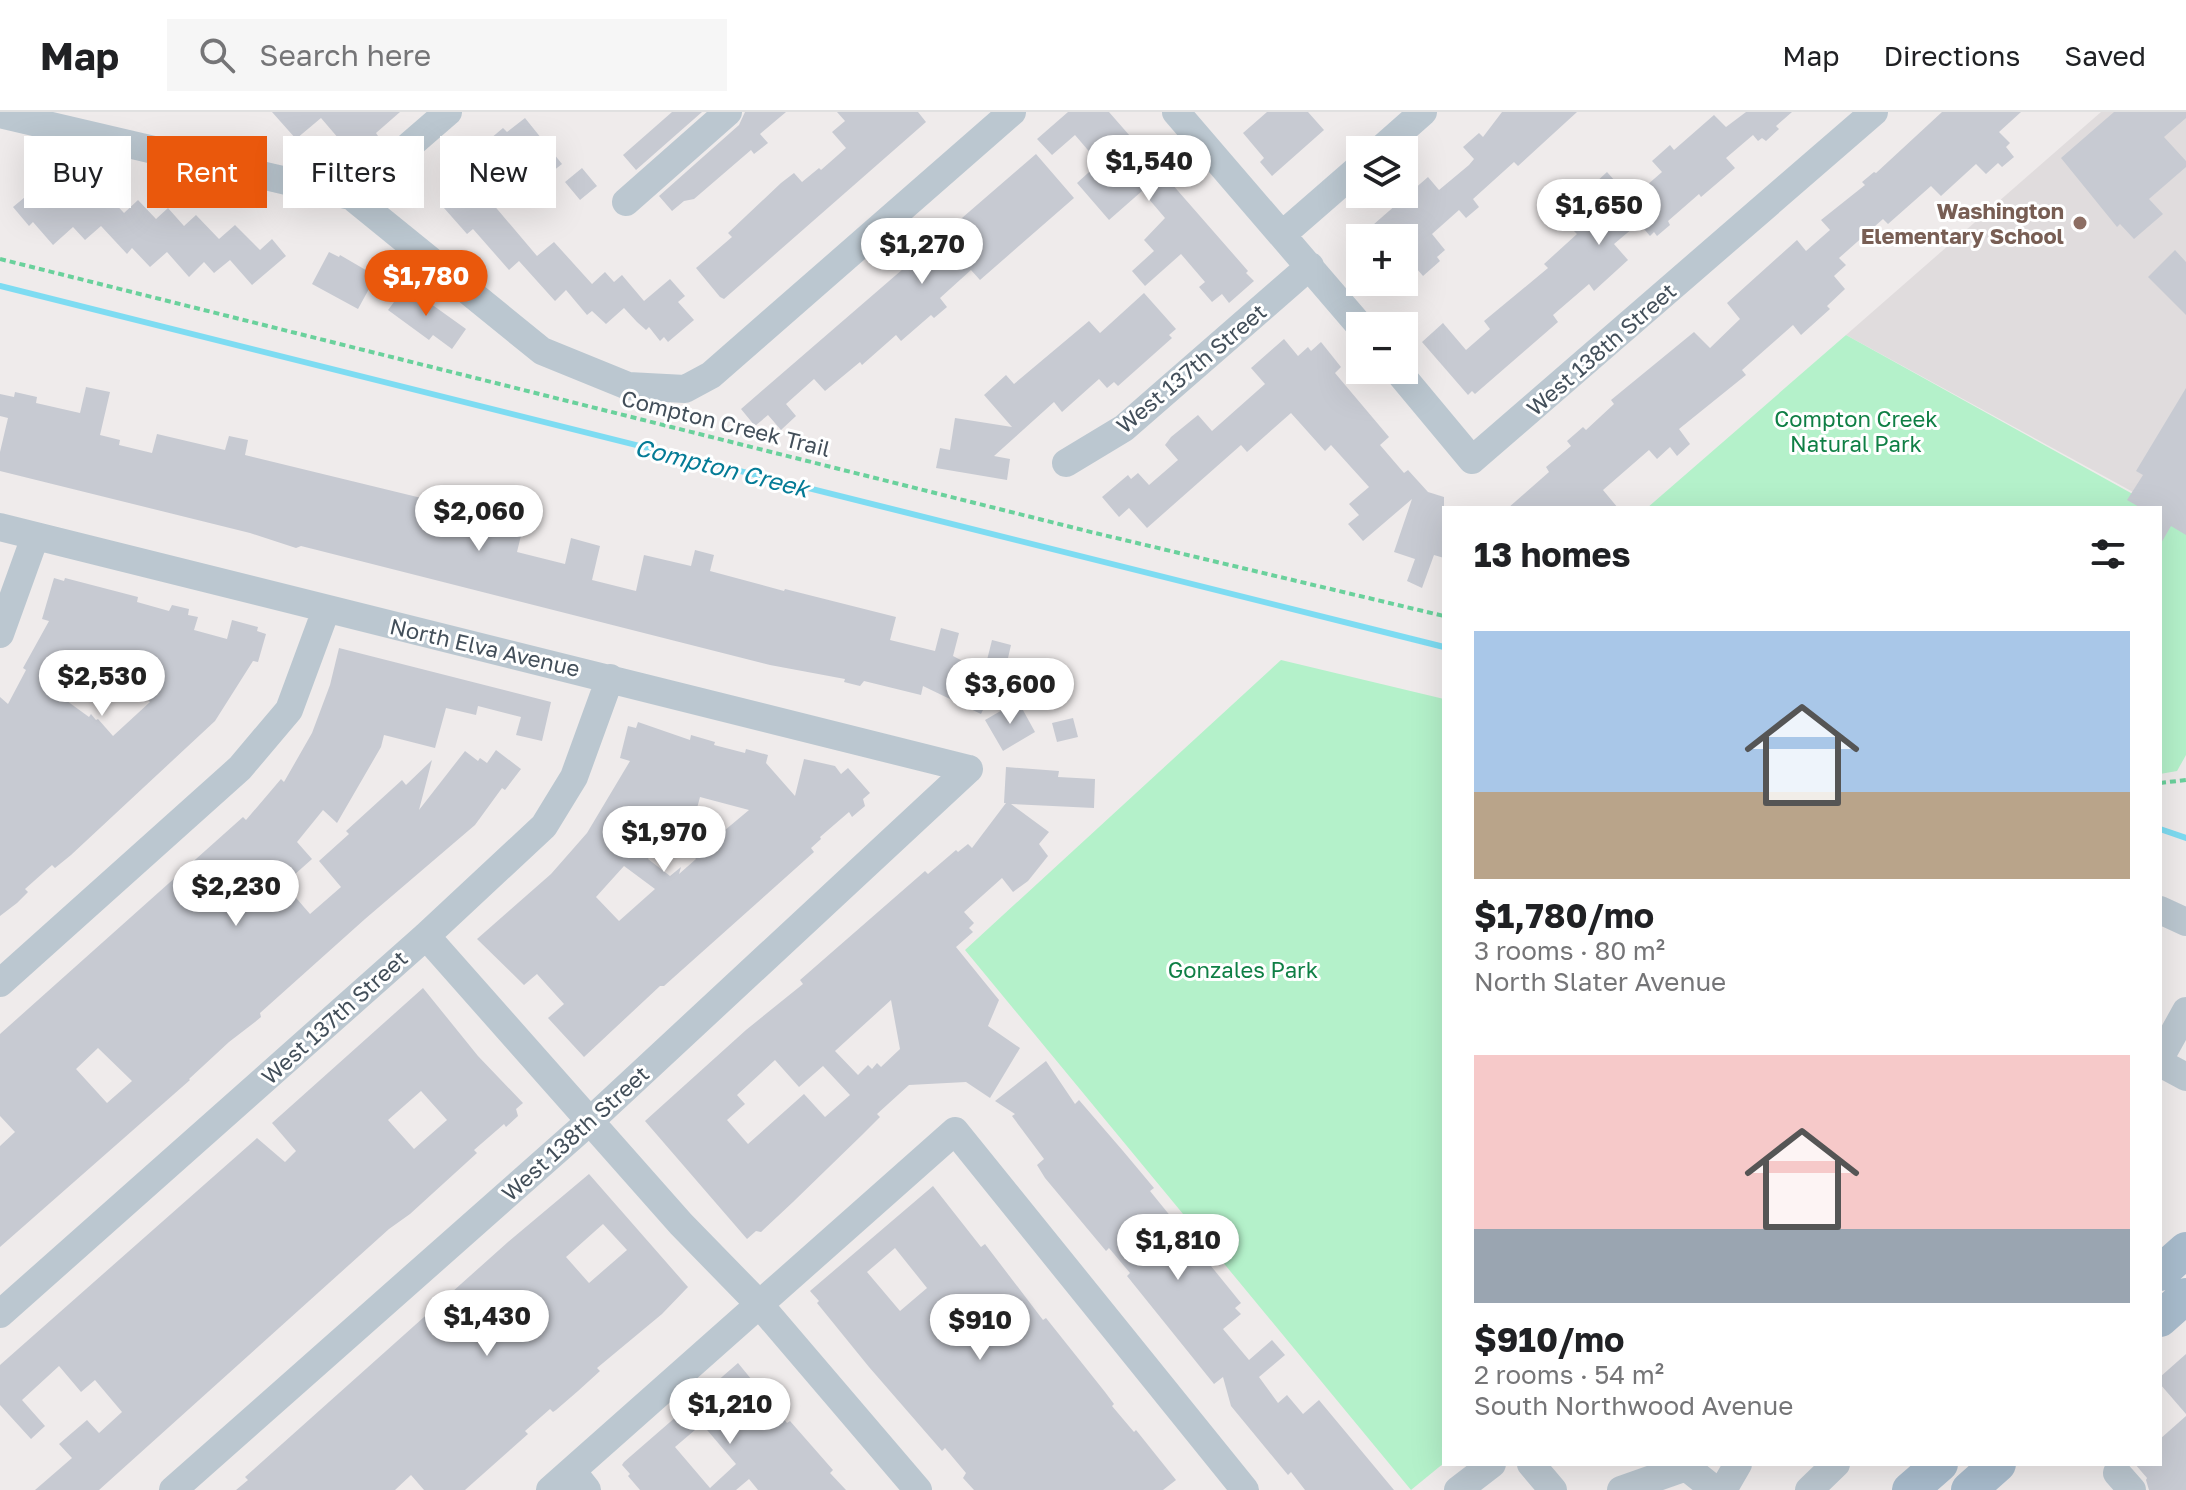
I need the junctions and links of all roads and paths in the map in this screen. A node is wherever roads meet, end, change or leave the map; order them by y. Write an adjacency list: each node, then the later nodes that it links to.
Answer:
1 (448, 112): 9 (street)
2 (728, 112): 13 (street)
3 (1012, 112): 14 (street)
4 (1176, 112): 15 (street)
5 (1423, 112): 10 (street)
6 (1874, 112): 19 (street, West 138th Street)
7 (0, 114): 8 (street)
8 (38, 116): 11 (street)
9 (420, 136)
10 (1396, 136)
11 (283, 179)
12 (1346, 179): 15 (street)
13 (626, 202)
14 (366, 208)
15 (1283, 234): 17 (street)
16 (0, 259): 24 (path, Compton Creek Trail)
17 (1310, 266): 18 (street); 20 (street, West 137th Street)
18 (1348, 312)
19 (1409, 384)
20 (1066, 463)
21 (0, 527): 22 (street, North Elva Avenue)
22 (35, 537): 23 (street, North Elva Avenue); 25 (street)
23 (326, 610): 26 (street, North Elva Avenue); 31 (street)
24 (1442, 616)
25 (0, 634)
26 (610, 678): 27 (street, North Elva Avenue); 30 (street, West 137th Street)
27 (969, 769): 36 (street, West 138th Street)
28 (2186, 780): 29 (path)
29 (2162, 783)
30 (426, 936): 36 (street); 41 (street, West 137th Street)
31 (0, 983)
32 (2186, 1011): 33 (street)
33 (2162, 1056)
34 (2162, 1061): 35 (street)
35 (2186, 1077)
36 (589, 1122): 40 (street); 52 (street, West 138th Street)
37 (2186, 1250): 38 (main road)
38 (2162, 1271)
39 (2186, 1296): 42 (main road)
40 (759, 1304): 51 (street); 54 (street); 55 (street)
41 (0, 1314)
42 (2162, 1317)
43 (1489, 1466): 56 (street)
44 (1533, 1466): 57 (street)
45 (1686, 1466): 58 (street)
46 (1689, 1466): 59 (street)
47 (1737, 1466): 60 (street)
48 (1834, 1466): 61 (street)
49 (1938, 1466): 62 (main road)
50 (1996, 1466): 63 (main road)
51 (579, 1481): 53 (street)
52 (173, 1490)
53 (550, 1490)
54 (918, 1490)
55 (1245, 1490)
56 (1458, 1490)
57 (1553, 1490)
58 (1621, 1490)
59 (1715, 1490)
60 (1723, 1490)
61 (1809, 1490)
62 (1910, 1490)
63 (1969, 1490)

